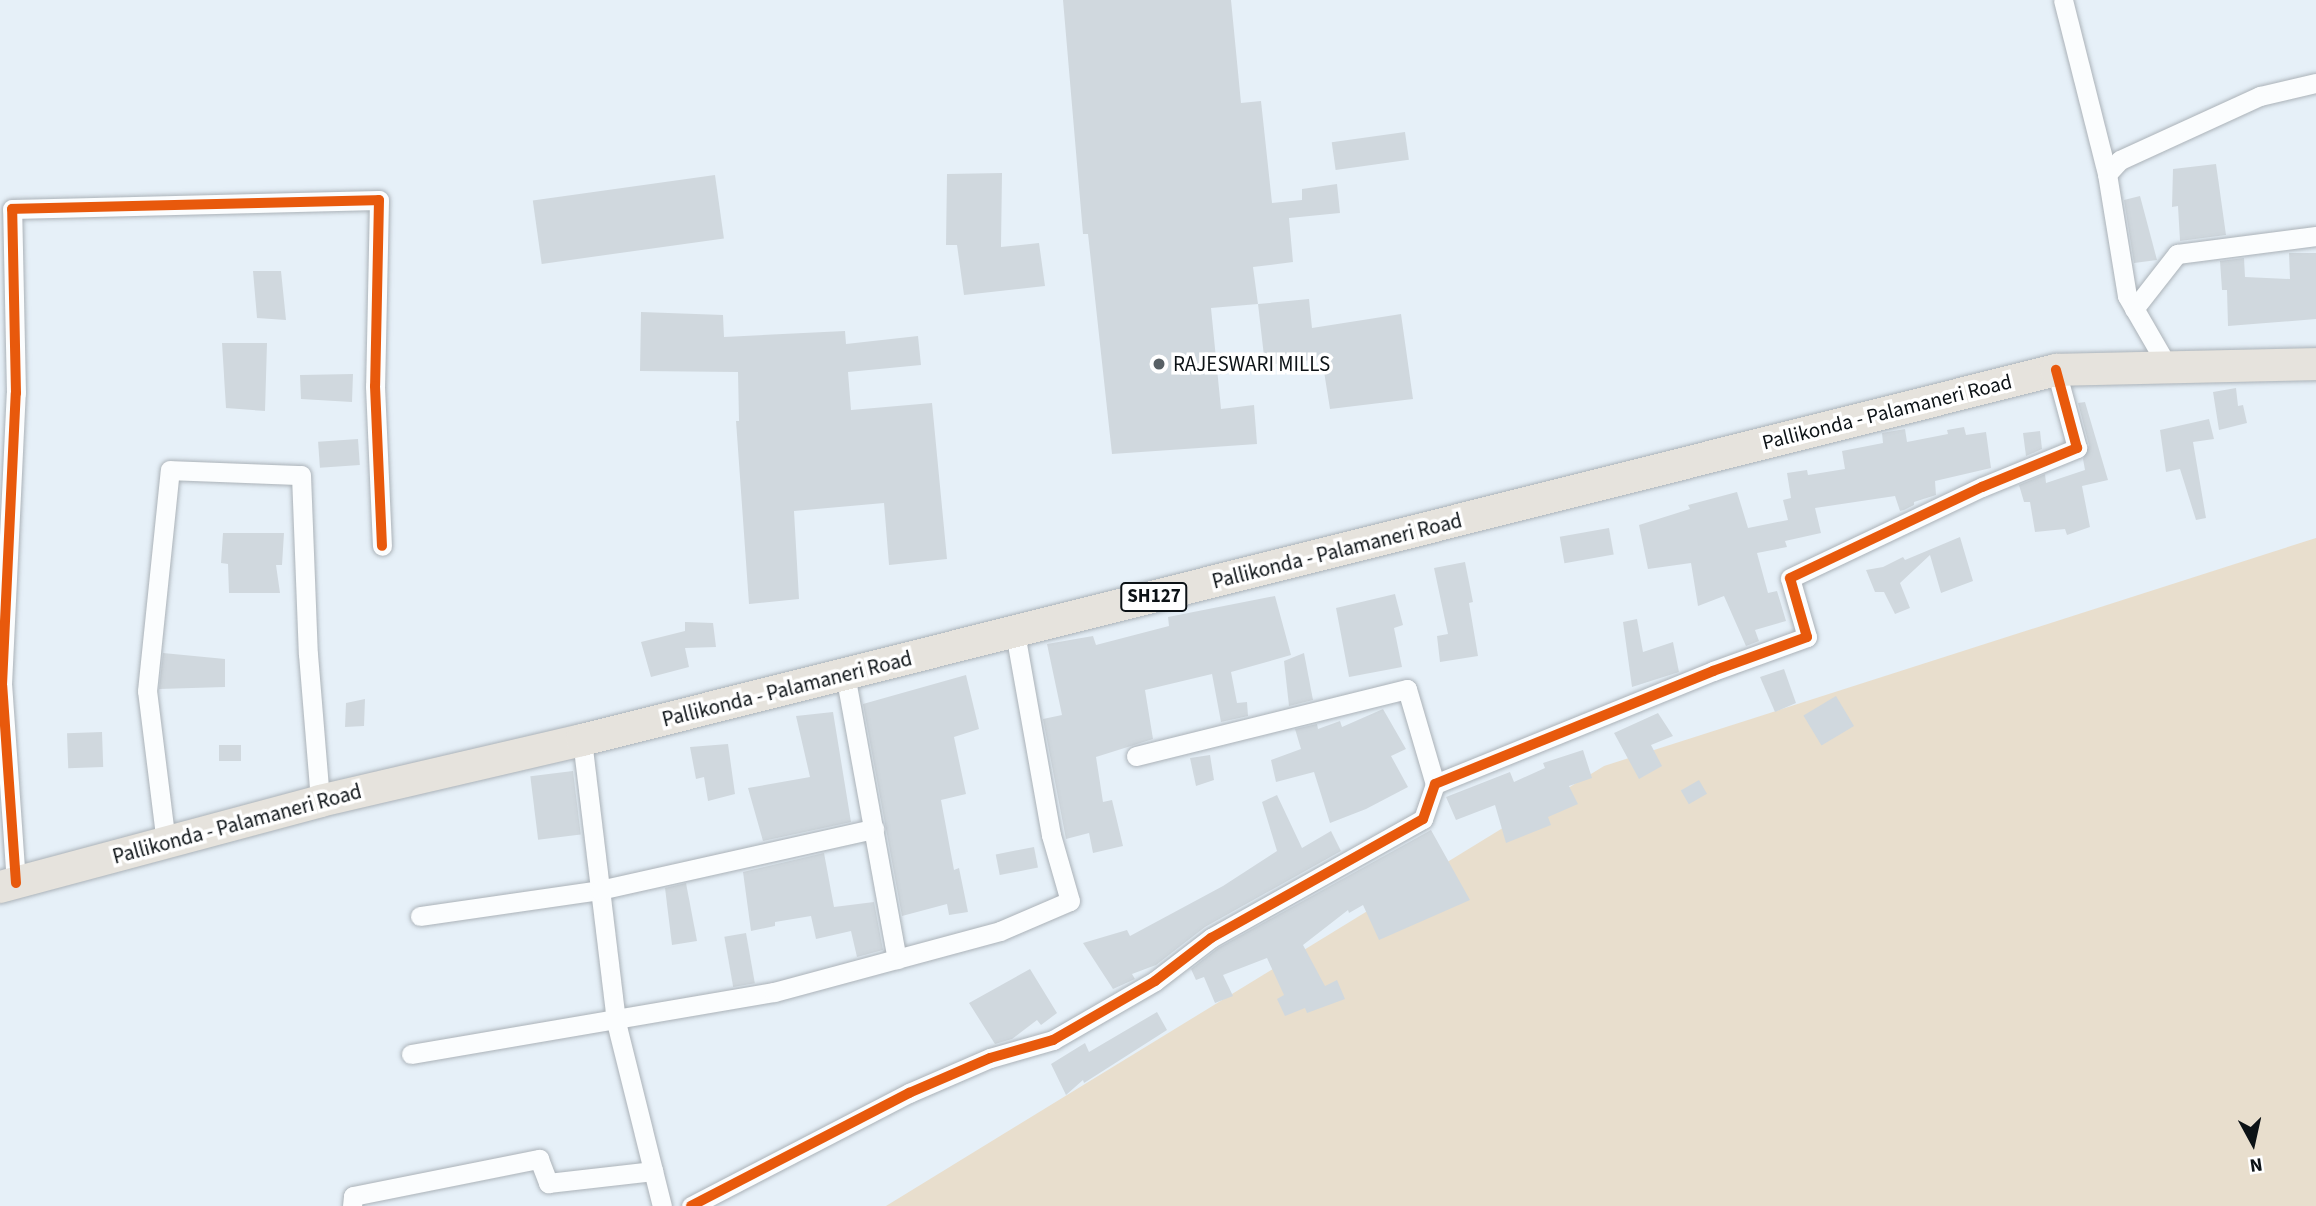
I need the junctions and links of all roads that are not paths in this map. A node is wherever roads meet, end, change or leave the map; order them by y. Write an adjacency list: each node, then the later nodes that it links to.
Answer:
1 (2063, 0): 3 (street)
2 (2316, 83): 3 (street)
3 (2107, 174): 6 (street)
4 (2316, 236): 6 (street)
5 (7, 265): 10 (street); 11 (street)
6 (2134, 309): 8 (street)
7 (2316, 364): 8 (main road, Pallikonda - Palamaneri Road / SH127)
8 (2168, 367): 9 (main road, Pallikonda - Palamaneri Road / SH127)
9 (2056, 370): 12 (main road, Pallikonda - Palamaneri Road / SH127); 16 (street)
10 (382, 546)
11 (3, 623): 20 (street)
12 (1015, 632): 13 (main road, Pallikonda - Palamaneri Road / SH127); 23 (street)
13 (845, 674): 14 (main road, Pallikonda - Palamaneri Road / SH127); 18 (street)
14 (582, 740): 17 (main road, Pallikonda - Palamaneri Road / SH127); 21 (street)
15 (1136, 755): 16 (street)
16 (1436, 784): 29 (street)
17 (320, 801): 19 (main road, Pallikonda - Palamaneri Road / SH127); 19 (street)
18 (874, 828): 21 (street); 23 (street)
19 (166, 843): 20 (main road, Pallikonda - Palamaneri Road / SH127)
20 (8, 885)
21 (600, 890): 22 (street); 24 (street)
22 (420, 916)
23 (897, 959): 24 (street)
24 (616, 1022): 25 (street); 26 (street)
25 (411, 1054)
26 (653, 1171): 27 (street); 28 (street)
27 (352, 1206)
28 (662, 1206)
29 (691, 1206)

